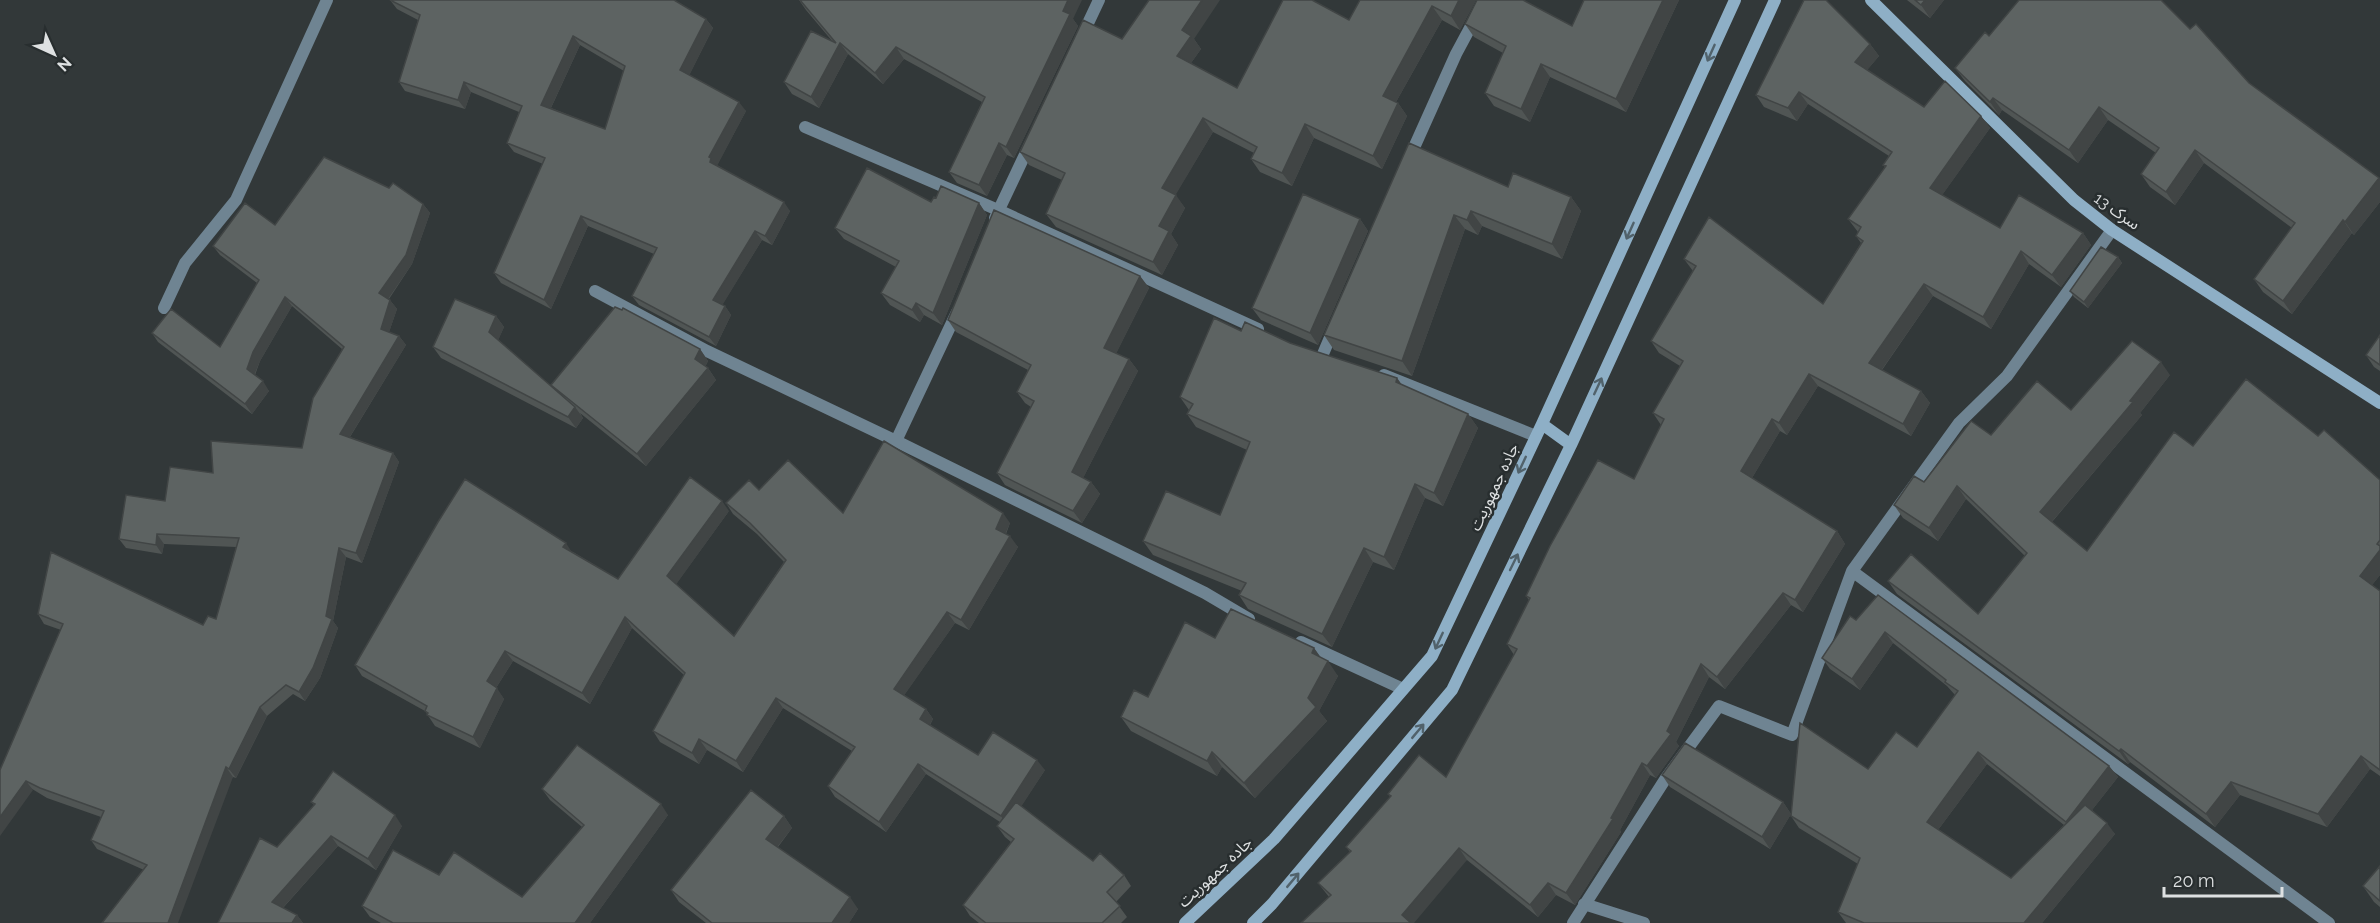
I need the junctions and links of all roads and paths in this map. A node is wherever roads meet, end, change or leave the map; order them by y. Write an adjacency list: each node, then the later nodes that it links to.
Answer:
1 (327, 0): 16 (street)
2 (1099, 0): 7 (street)
3 (1485, 0): 10 (street)
4 (1735, 0): 22 (main road, جاده جمهوریت, one-way to 22)
5 (1775, 0): 25 (main road, one-way to 5)
6 (1871, 0): 12 (main road, سرک 13)
7 (1079, 42)
8 (806, 127): 11 (street)
9 (1034, 137): 11 (street)
10 (1404, 172)
11 (998, 210): 13 (street); 18 (street)
12 (2112, 230): 21 (main road, سرک 13); 26 (street)
13 (990, 232)
14 (595, 291): 24 (street)
15 (963, 299): 24 (street)
16 (164, 308)
17 (1337, 321): 19 (street)
18 (1270, 334)
19 (1323, 354)
20 (1373, 371): 23 (street)
21 (2380, 403)
22 (1542, 424): 23 (main road, جاده جمهوریت); 25 (main road)
23 (1536, 436): 29 (main road, جاده جمهوریت, one-way to 29)
24 (896, 441): 27 (street)
25 (1571, 445): 32 (main road, one-way to 25)
26 (1852, 571): 30 (street); 35 (street)
27 (1260, 624)
28 (1291, 638): 29 (street)
29 (1403, 689): 31 (main road, جاده جمهوریت)
30 (1584, 904): 33 (street); 34 (street)
31 (1185, 923)
32 (1253, 923)
33 (1573, 923)
34 (1644, 923)
35 (2330, 923)

